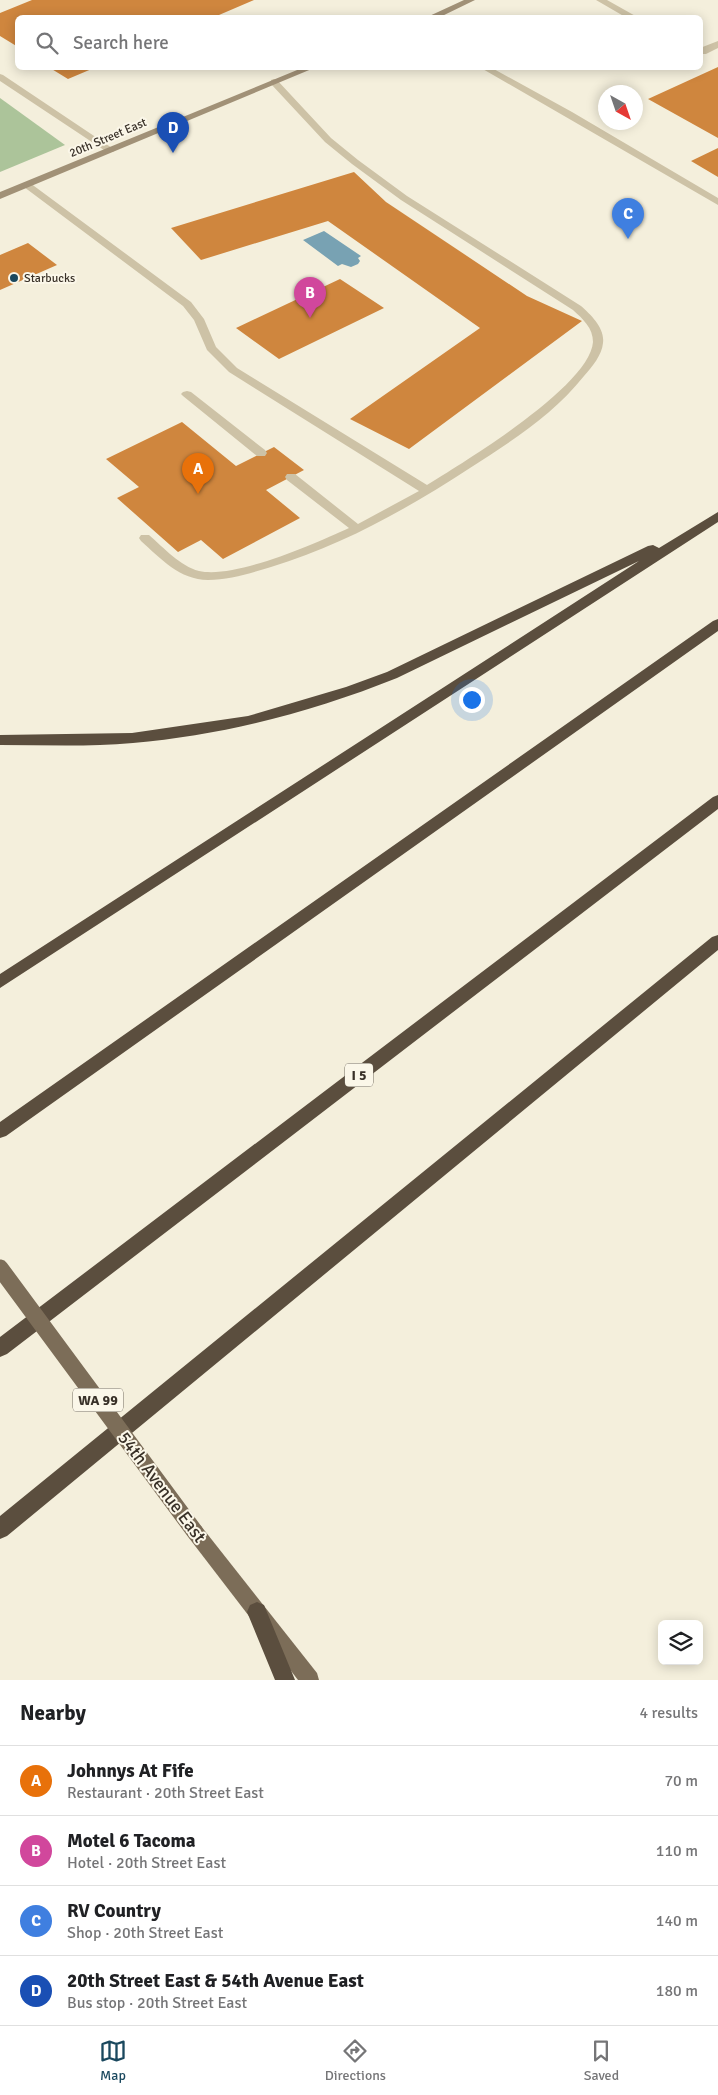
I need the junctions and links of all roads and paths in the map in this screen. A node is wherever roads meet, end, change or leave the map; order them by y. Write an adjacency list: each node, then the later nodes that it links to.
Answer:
1 (471, 0): 3 (main road)
2 (600, 0): 4 (lane)
3 (436, 15)
4 (629, 15)
5 (718, 44): 6 (lane)
6 (703, 52)
7 (304, 70): 10 (main road, 20th Street East)
8 (490, 70): 14 (lane)
9 (0, 77): 11 (lane)
10 (274, 82): 11 (main road, 20th Street East); 18 (lane)
11 (110, 150): 12 (main road, 20th Street East)
12 (27, 185): 13 (main road, 20th Street East); 18 (lane)
13 (0, 196)
14 (718, 202)
15 (187, 394): 16 (lane)
16 (261, 453)
17 (291, 477): 20 (lane)
18 (428, 491): 20 (lane)
19 (715, 518): 23 (highway); 26 (highway)
20 (357, 529): 21 (lane)
21 (145, 538)
22 (718, 624): 27 (highway)
23 (0, 740)
24 (718, 801): 29 (highway, I 5)
25 (718, 941): 30 (highway)
26 (0, 982)
27 (0, 1130)
28 (0, 1268): 31 (main road, 54th Avenue East / WA 99, bridge)
29 (0, 1348)
30 (0, 1529)
31 (257, 1612): 32 (highway); 33 (main road, 54th Avenue East / WA 99)
32 (285, 1680)
33 (310, 1680)

